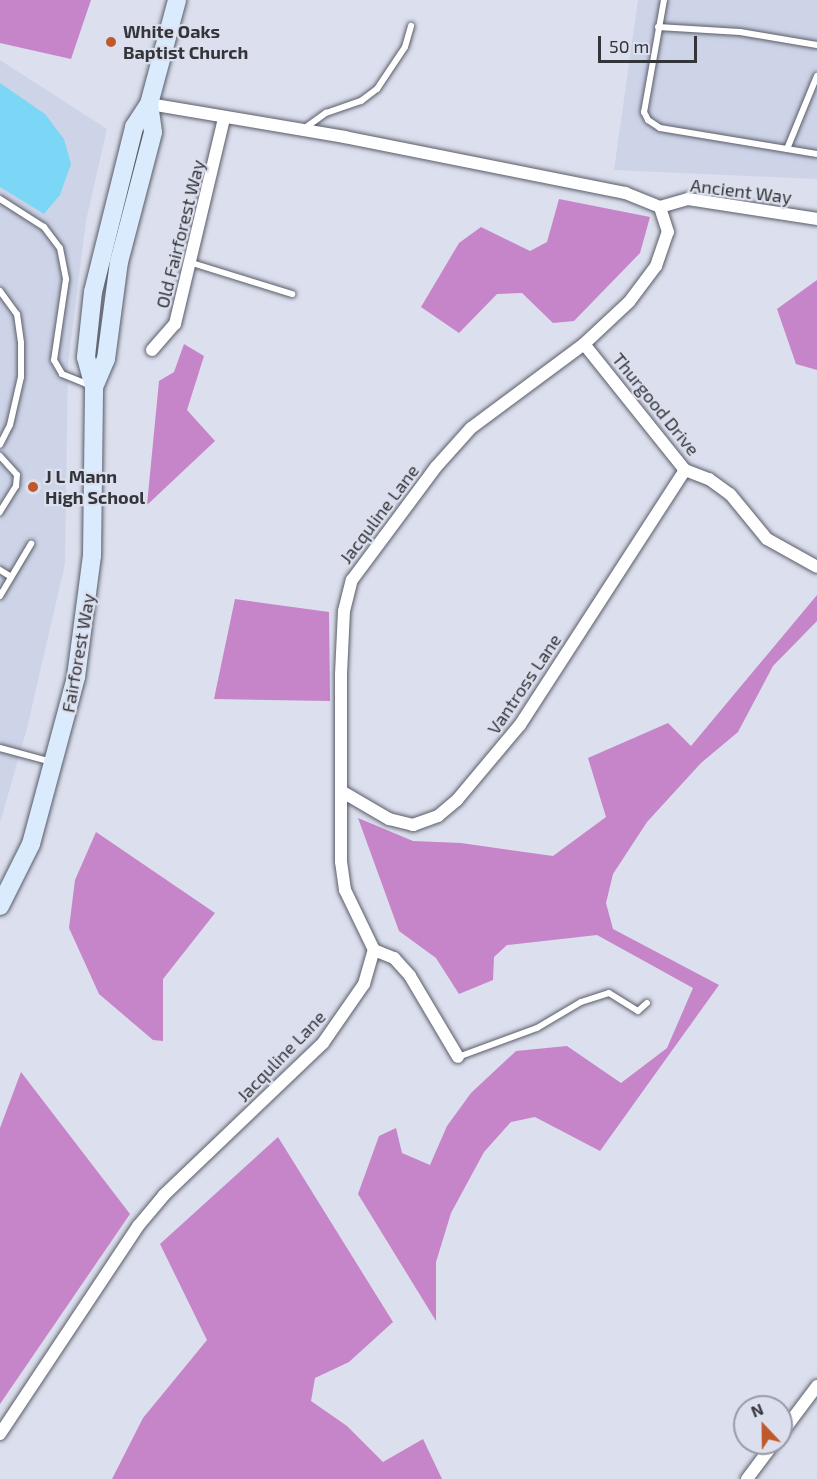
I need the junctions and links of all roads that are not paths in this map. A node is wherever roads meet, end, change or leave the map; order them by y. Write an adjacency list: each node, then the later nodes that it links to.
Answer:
1 (177, 0): 7 (main road, Fairforest Way)
2 (664, 0): 4 (lane)
3 (411, 26): 9 (lane)
4 (658, 27): 5 (lane); 10 (lane)
5 (817, 45)
6 (817, 76): 10 (lane)
7 (149, 104): 8 (street); 20 (main road, Fairforest Way)
8 (224, 118): 9 (street); 15 (street, Old Fairforest Way)
9 (302, 130): 13 (street)
10 (787, 149): 11 (lane)
11 (817, 154)
12 (0, 199): 20 (lane)
13 (660, 207): 14 (street, Ancient Way); 18 (street, Jacquline Lane)
14 (817, 219)
15 (192, 263): 17 (lane); 19 (street, Old Fairforest Way)
16 (0, 291): 21 (lane)
17 (292, 294)
18 (584, 344): 23 (street, Thurgood Drive); 32 (street, Jacquline Lane)
19 (152, 350)
20 (94, 387): 31 (main road, Fairforest Way)
21 (0, 445)
22 (0, 456): 24 (lane)
23 (685, 470): 26 (street, Thurgood Drive); 32 (street, Vantross Lane)
24 (0, 512)
25 (31, 544): 28 (lane)
26 (817, 567)
27 (0, 570): 28 (lane)
28 (11, 577): 29 (lane)
29 (0, 596)
30 (0, 748): 31 (lane)
31 (55, 763): 33 (main road, Fairforest Way)
32 (341, 791): 34 (street, Jacquline Lane)
33 (0, 906)
34 (374, 950): 36 (street); 39 (street, Jacquline Lane)
35 (646, 1004): 36 (lane)
36 (458, 1057)
37 (817, 1386): 38 (street)
38 (793, 1418)
39 (0, 1434)
40 (765, 1455): 41 (street)
41 (747, 1479)

